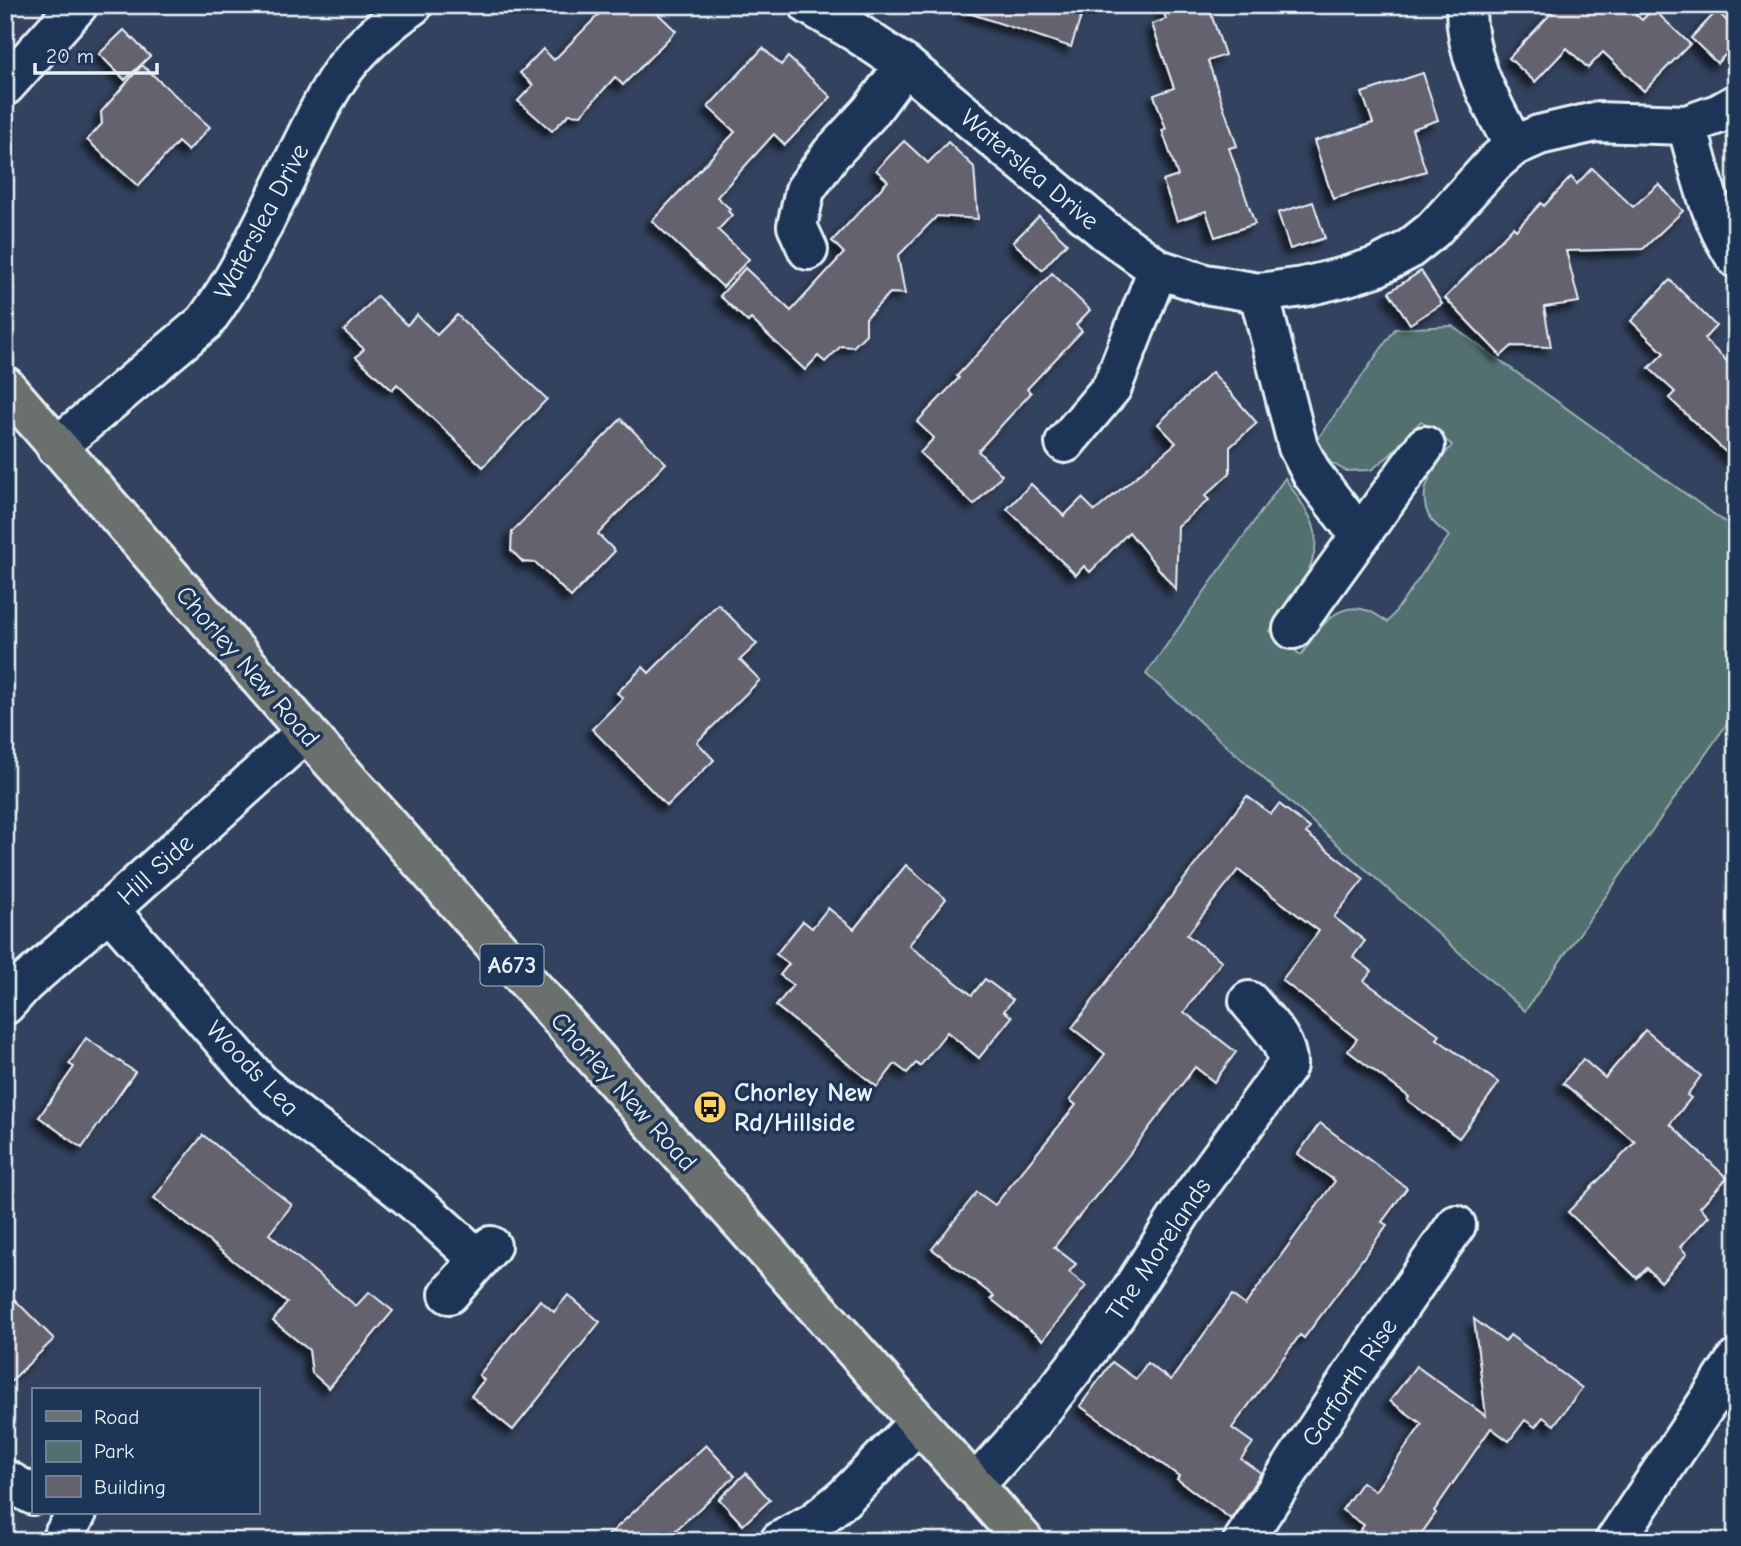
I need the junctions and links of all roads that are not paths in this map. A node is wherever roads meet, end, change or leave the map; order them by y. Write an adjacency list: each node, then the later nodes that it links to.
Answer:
1 (78, 5): 6 (street)
2 (413, 5): 17 (street, Waterslea Drive)
3 (809, 5): 5 (street, Waterslea Drive)
4 (1465, 5): 9 (street)
5 (905, 65): 10 (street); 12 (street, Waterslea Drive)
6 (5, 86)
7 (1736, 103): 8 (street, Waterslea Drive)
8 (1687, 125): 9 (street, Waterslea Drive); 11 (street)
9 (1514, 146): 13 (street, Waterslea Drive)
10 (808, 250)
11 (1736, 258)
12 (1158, 269): 13 (street, Waterslea Drive); 15 (street)
13 (1259, 293): 18 (street)
14 (5, 386): 17 (main road, Chorley New Road / A673)
15 (1065, 443)
16 (1425, 446): 18 (street)
17 (56, 447): 20 (main road, Chorley New Road / A673)
18 (1360, 536): 19 (street)
19 (1293, 629)
20 (306, 732): 21 (street, Hill Side); 27 (main road, Chorley New Road / A673)
21 (110, 911): 23 (street, Hill Side); 25 (street, Woods Lea)
22 (1249, 1001): 29 (street, The Morelands)
23 (5, 1005)
24 (1456, 1225): 33 (street, Garforth Rise)
25 (449, 1294)
26 (1736, 1360): 34 (street)
27 (918, 1423): 29 (main road, Chorley New Road / A673); 31 (street)
28 (5, 1479): 30 (street)
29 (974, 1486): 32 (main road, Chorley New Road / A673)
30 (32, 1494)
31 (780, 1541)
32 (1024, 1541)
33 (1243, 1541)
34 (1615, 1541)

